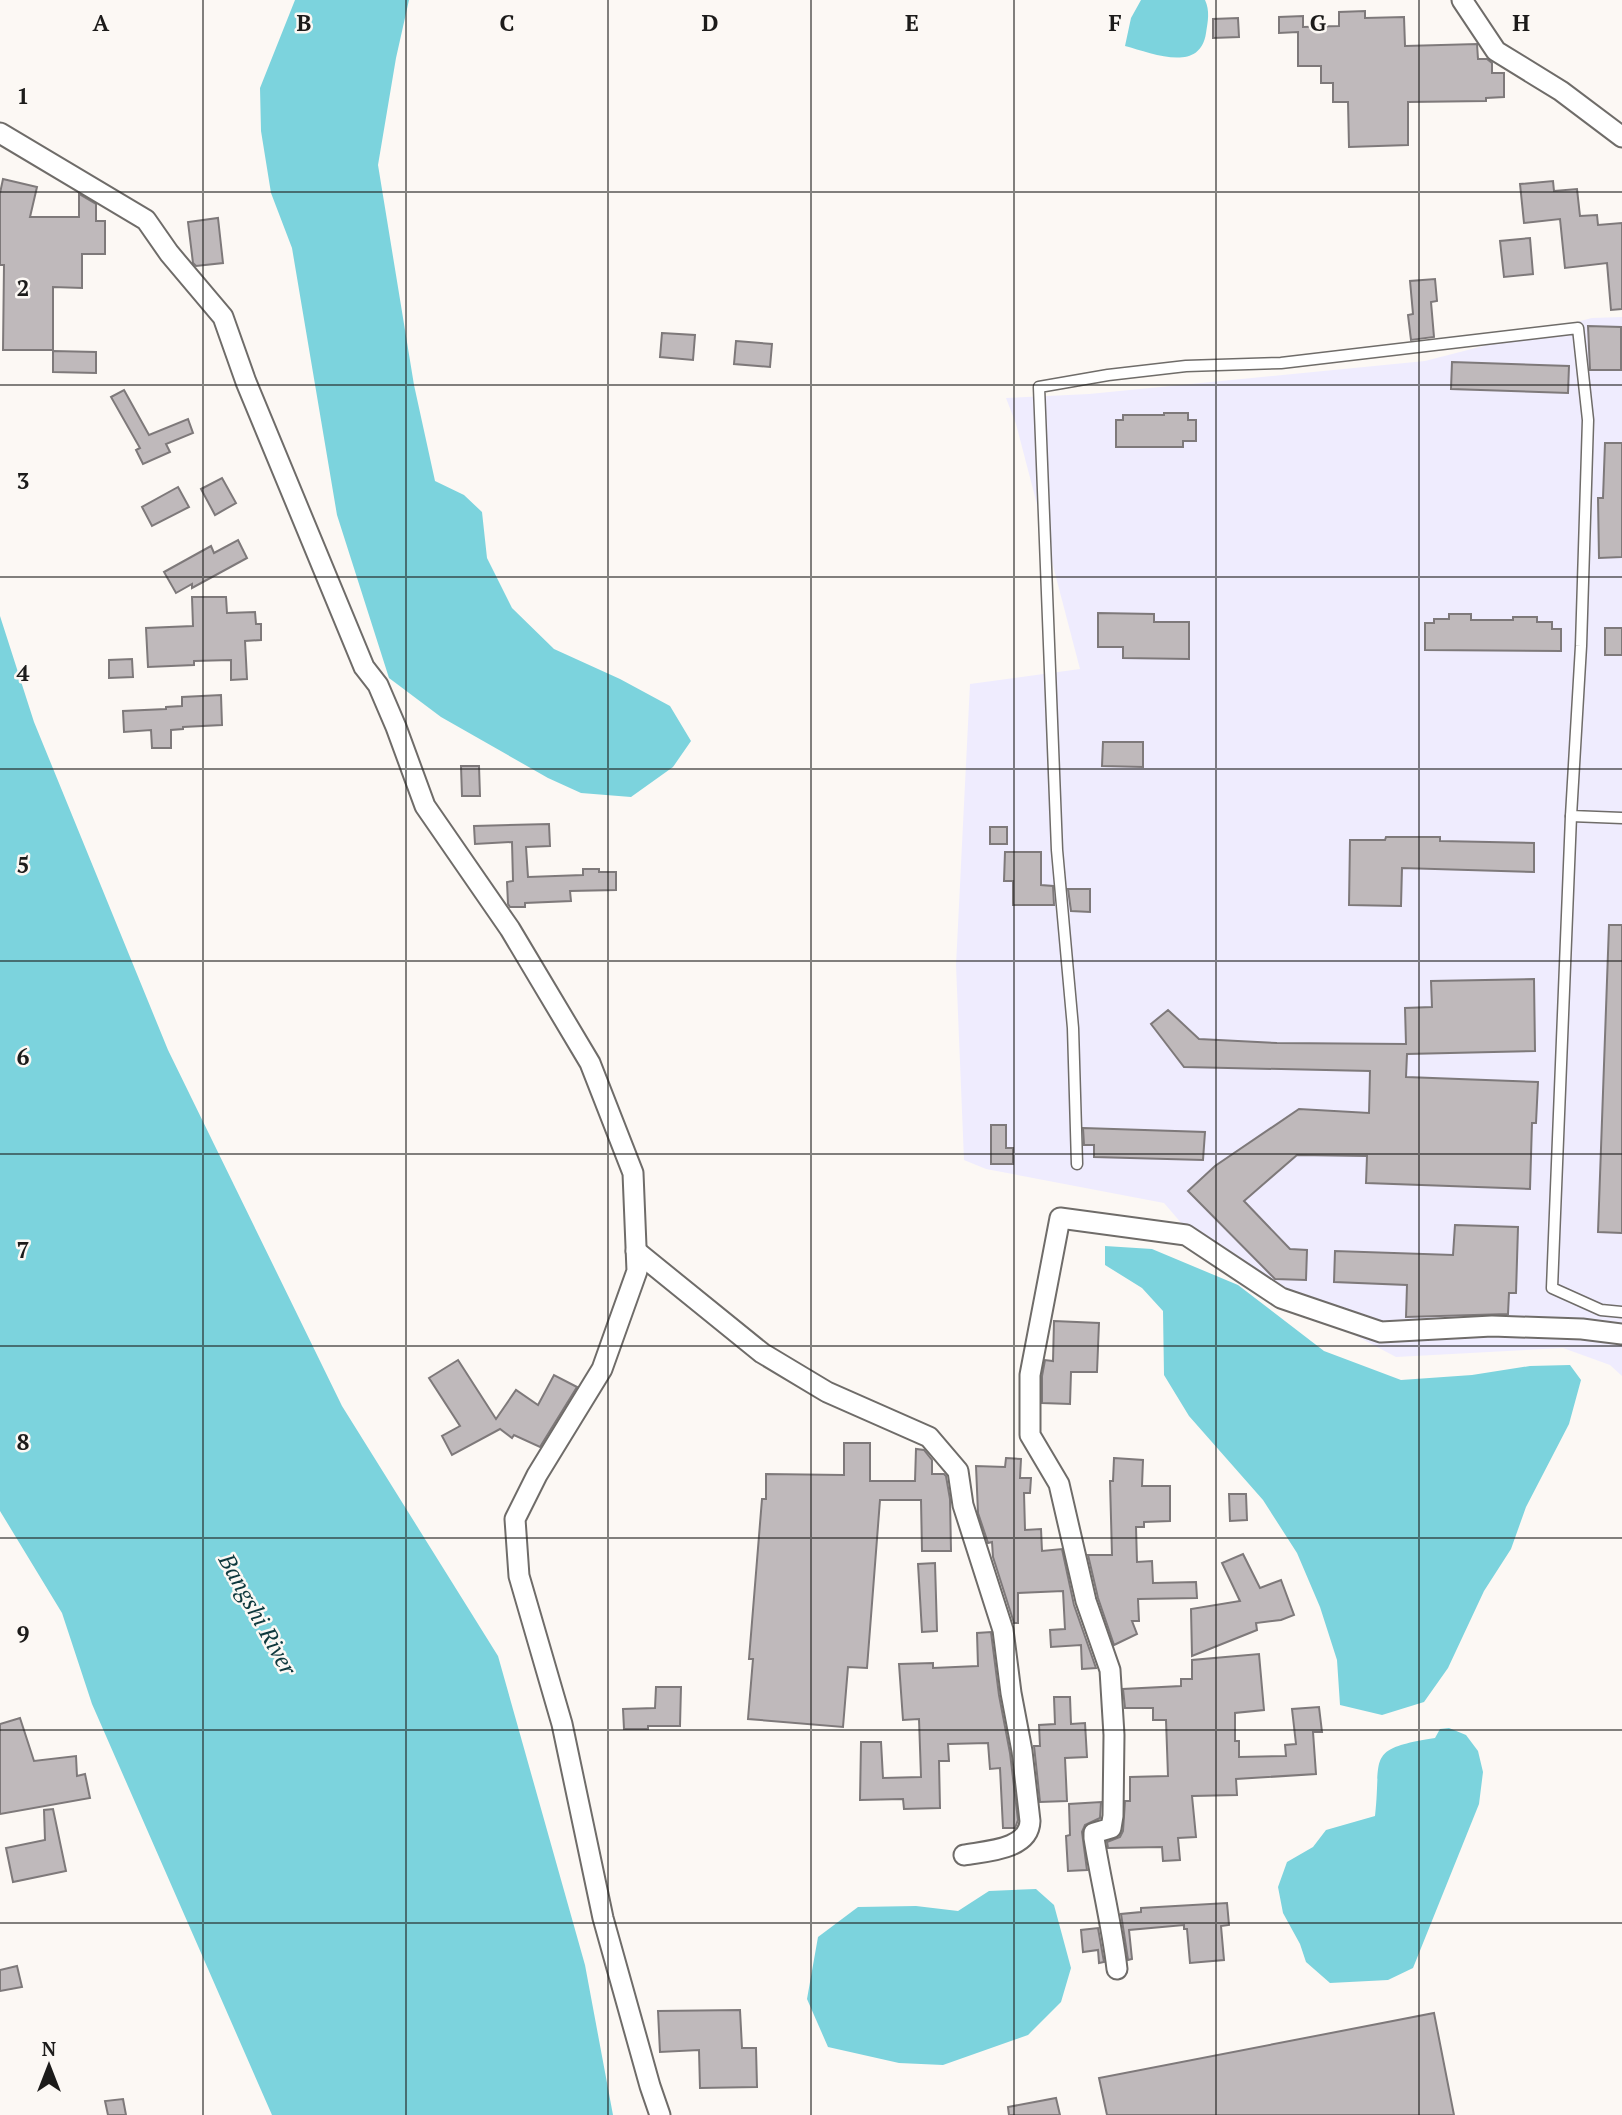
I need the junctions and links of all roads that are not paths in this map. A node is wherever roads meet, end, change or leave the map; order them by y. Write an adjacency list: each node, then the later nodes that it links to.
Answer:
1 (1462, 0): 3 (street)
2 (0, 133): 7 (street)
3 (1622, 137)
4 (1571, 816): 5 (lane); 6 (lane); 8 (lane)
5 (1622, 818)
6 (1077, 1164)
7 (636, 1251): 10 (street); 12 (street)
8 (1622, 1312)
9 (1622, 1334): 11 (street)
10 (964, 1855)
11 (1117, 1969)
12 (660, 2115)

